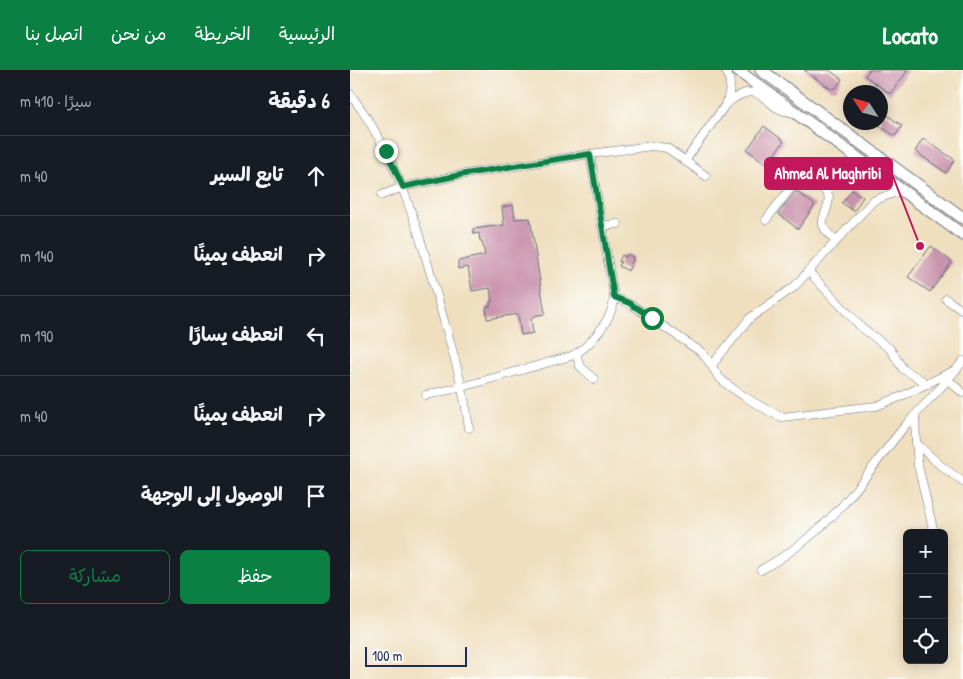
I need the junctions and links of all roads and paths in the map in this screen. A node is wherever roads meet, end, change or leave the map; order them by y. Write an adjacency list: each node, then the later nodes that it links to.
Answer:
1 (725, 70): 5 (street)
2 (736, 70): 6 (highway)
3 (761, 70): 13 (highway)
4 (350, 94): 10 (street)
5 (726, 104): 6 (street); 8 (street)
6 (794, 112): 11 (highway)
7 (590, 154): 8 (street); 10 (street); 16 (street)
8 (686, 161): 9 (street)
9 (706, 176)
10 (403, 187): 12 (street); 30 (street)
11 (901, 190): 17 (highway); 18 (street)
12 (382, 194)
13 (963, 218)
14 (766, 220): 18 (street)
15 (618, 224): 16 (street)
16 (602, 226): 20 (street)
17 (963, 235)
18 (835, 241): 19 (street)
19 (808, 271): 25 (street); 29 (street)
20 (614, 297): 23 (street); 25 (street)
21 (946, 299): 22 (street)
22 (963, 311)
23 (576, 354): 27 (street); 30 (street)
24 (963, 361): 26 (street)
25 (712, 365): 29 (street)
26 (957, 369): 28 (street); 29 (street)
27 (594, 378)
28 (948, 380): 31 (street); 33 (street)
29 (928, 384)
30 (462, 387): 32 (street); 34 (street)
31 (963, 392)
32 (426, 396)
33 (915, 415): 35 (street); 38 (street)
34 (469, 428)
35 (916, 444): 36 (street); 37 (street)
36 (963, 482)
37 (933, 529)
38 (761, 570)

